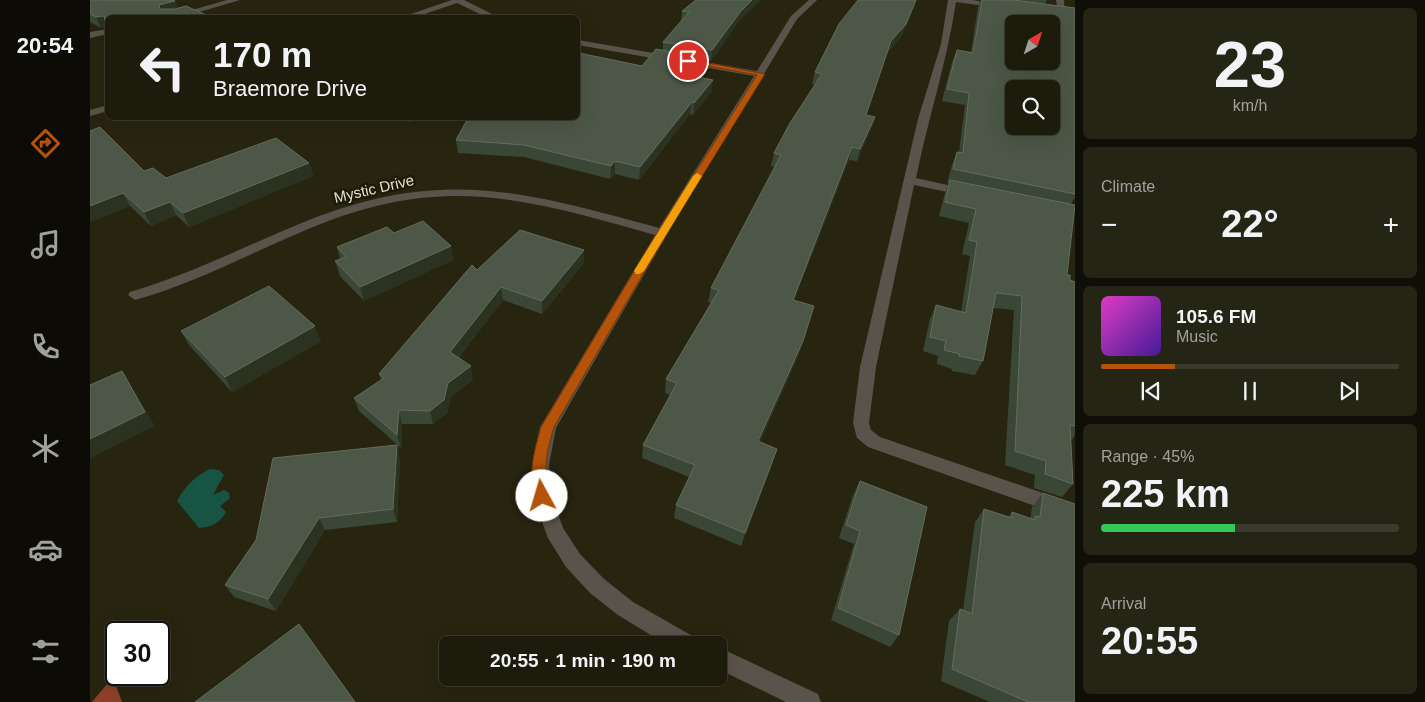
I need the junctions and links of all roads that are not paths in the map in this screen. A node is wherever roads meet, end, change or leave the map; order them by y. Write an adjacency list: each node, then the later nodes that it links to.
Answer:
1 (236, 0): 9 (street)
2 (458, 0): 10 (street); 11 (street)
3 (813, 0): 15 (street)
4 (952, 0): 18 (street)
5 (956, 0): 7 (street)
6 (1060, 0): 8 (street)
7 (1009, 8)
8 (1062, 13)
9 (179, 15)
10 (412, 15)
11 (490, 15)
12 (105, 32): 13 (street)
13 (90, 35)
14 (580, 42): 15 (street)
15 (762, 74): 20 (street)
16 (105, 109): 17 (street)
17 (90, 113)
18 (909, 180): 19 (street); 22 (street)
19 (978, 194)
20 (662, 233): 21 (street, Mystic Drive); 23 (street)
21 (135, 295)
22 (1075, 512)
23 (670, 636)
24 (727, 662): 25 (street)
25 (810, 702)

